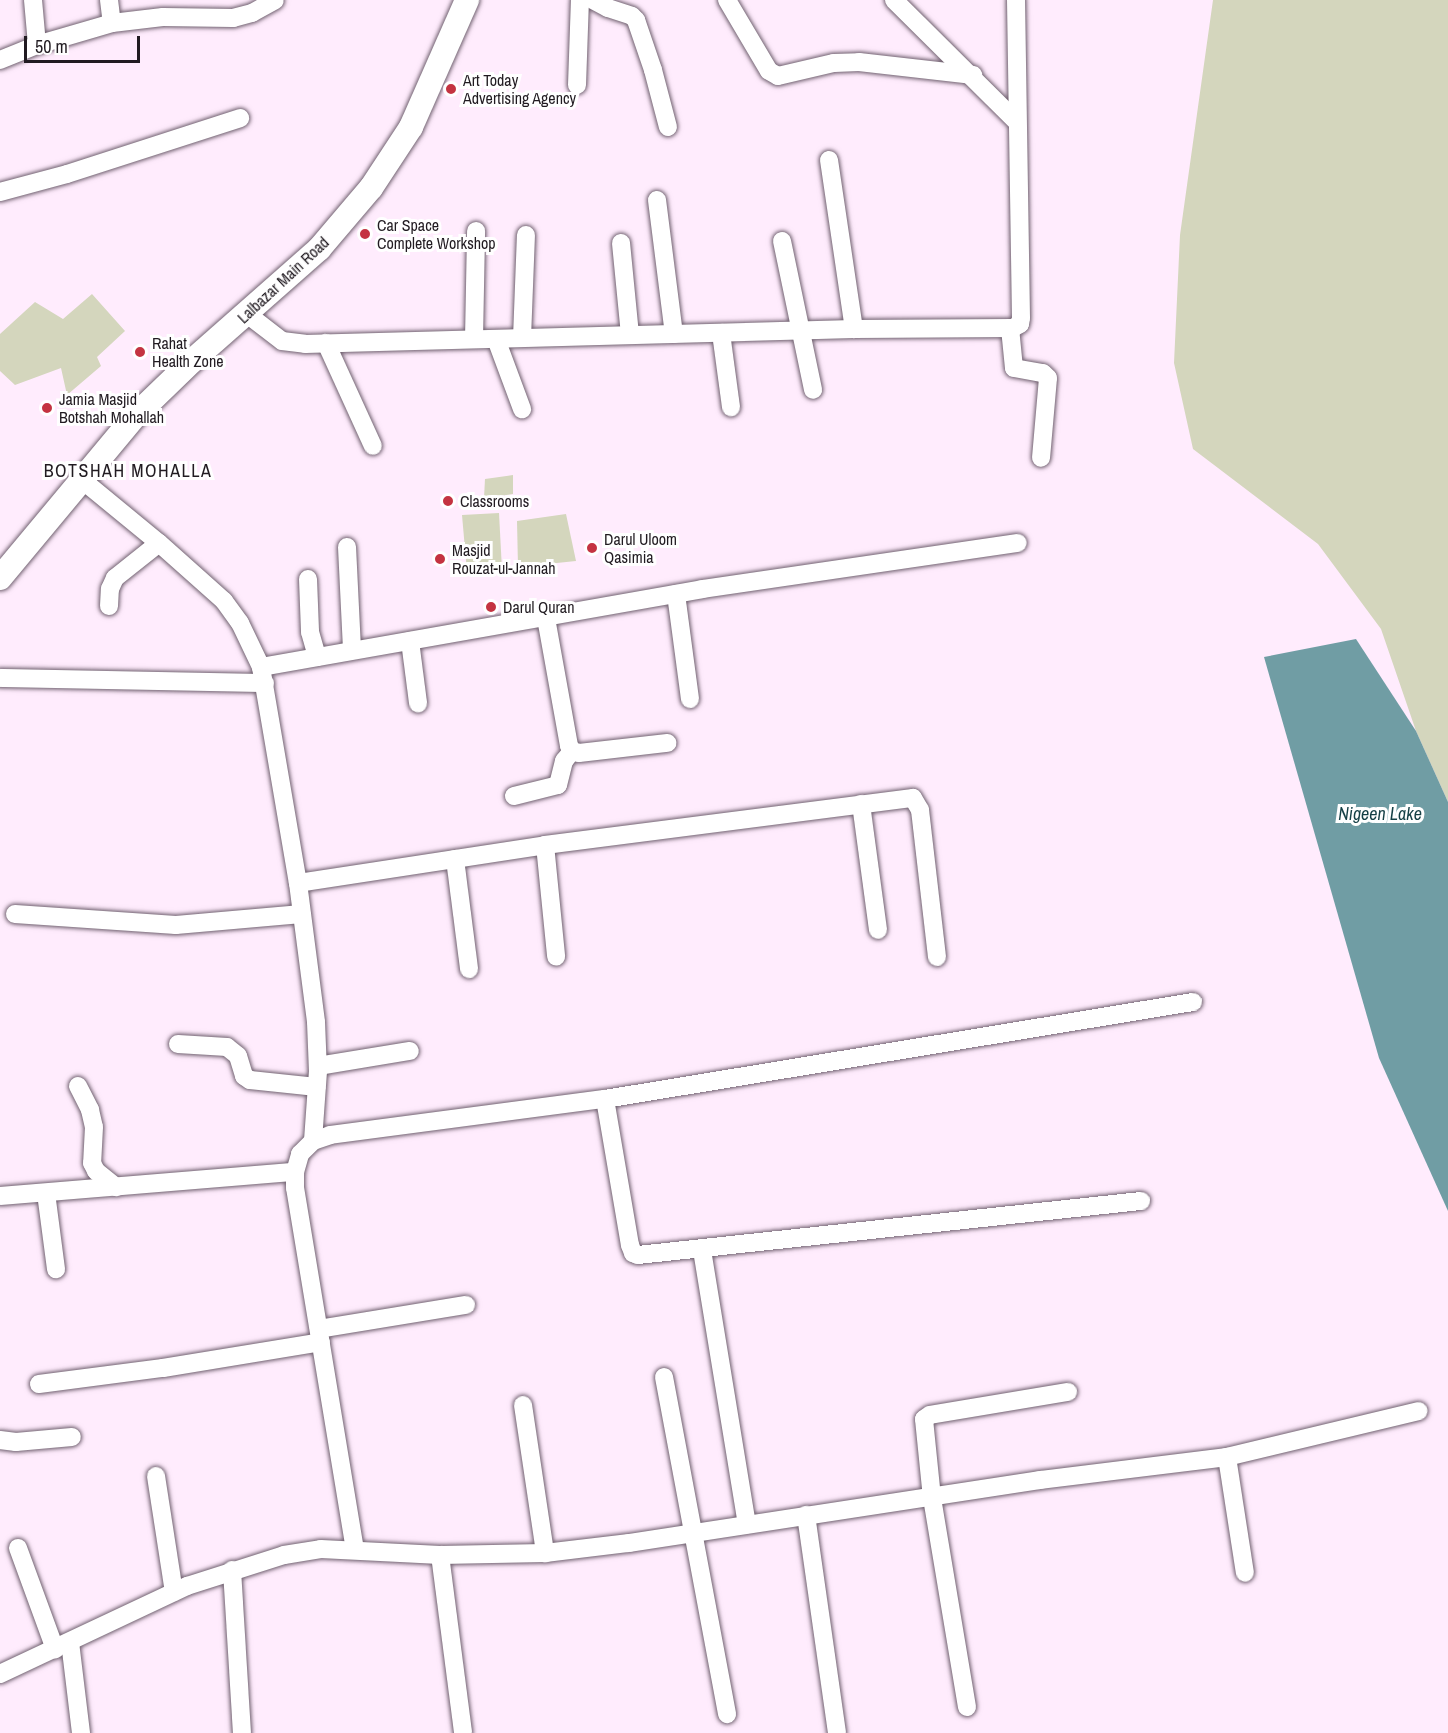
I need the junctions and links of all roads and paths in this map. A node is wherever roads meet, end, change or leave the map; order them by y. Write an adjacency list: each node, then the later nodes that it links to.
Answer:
1 (33, 0): 11 (street)
2 (109, 0): 10 (street)
3 (275, 0): 10 (street)
4 (466, 0): 25 (main road, Lalbazar Main Road)
5 (580, 0): 14 (street)
6 (593, 0): 17 (street)
7 (728, 0): 13 (street)
8 (894, 0): 13 (street)
9 (1016, 0): 16 (street)
10 (112, 23): 11 (street)
11 (37, 45): 12 (street)
12 (0, 60)
13 (973, 75): 16 (street)
14 (577, 85)
15 (240, 118): 19 (street)
16 (1017, 121): 26 (street)
17 (668, 128)
18 (829, 160): 27 (street)
19 (0, 192)
20 (657, 200): 30 (street)
21 (476, 231): 33 (street)
22 (526, 235): 32 (street)
23 (782, 242): 28 (street)
24 (621, 243): 31 (street)
25 (247, 314): 35 (street); 41 (main road, Lalbazar Main Road)
26 (1010, 328): 27 (street); 40 (street)
27 (854, 329): 28 (street)
28 (799, 331): 29 (street); 36 (street)
29 (721, 333): 30 (street); 37 (street)
30 (674, 334): 31 (street)
31 (630, 335): 32 (street)
32 (522, 338): 34 (street)
33 (474, 339): 34 (street); 35 (street)
34 (496, 339): 38 (street)
35 (326, 344): 39 (street)
36 (813, 390)
37 (731, 407)
38 (522, 409)
39 (373, 446)
40 (1041, 458)
41 (81, 479): 42 (street); 45 (main road, Lalbazar Main Road)
42 (159, 543): 48 (street); 53 (street)
43 (1018, 543): 47 (street)
44 (347, 547): 51 (street)
45 (0, 578)
46 (308, 579): 52 (street)
47 (676, 594): 49 (street); 55 (street)
48 (109, 606)
49 (546, 618): 50 (street); 58 (street)
50 (410, 641): 51 (street); 56 (street)
51 (352, 650): 52 (street)
52 (316, 657): 53 (street)
53 (263, 675): 54 (street); 63 (street)
54 (0, 678)
55 (690, 699)
56 (418, 704)
57 (666, 743): 58 (street)
58 (572, 751): 59 (street)
59 (514, 796)
60 (861, 804): 61 (street); 66 (street); 68 (street)
61 (545, 845): 62 (street); 67 (street)
62 (455, 858): 63 (street); 69 (street)
63 (298, 883): 64 (street)
64 (302, 914): 65 (street); 73 (street)
65 (15, 915)
66 (878, 930)
67 (556, 956)
68 (937, 957)
69 (469, 969)
70 (1193, 1002): 76 (street)
71 (178, 1044): 75 (street)
72 (410, 1051): 73 (street)
73 (318, 1066): 75 (street)
74 (78, 1086): 79 (street)
75 (317, 1087): 77 (street)
76 (605, 1099): 77 (street); 83 (street)
77 (313, 1141): 78 (street)
78 (295, 1172): 79 (street); 86 (street)
79 (116, 1187): 80 (street)
80 (46, 1193): 81 (street); 84 (street)
81 (0, 1196)
82 (1141, 1201): 83 (street)
83 (702, 1250): 98 (street)
84 (56, 1269)
85 (466, 1305): 86 (street)
86 (320, 1335): 88 (street); 101 (street)
87 (664, 1377): 99 (street)
88 (39, 1384)
89 (1068, 1392): 96 (street)
90 (523, 1405): 102 (street)
91 (1419, 1411): 94 (street)
92 (72, 1437): 93 (street)
93 (0, 1440)
94 (1227, 1457): 96 (street); 105 (street)
95 (156, 1476): 106 (street)
96 (932, 1498): 97 (street); 109 (street)
97 (806, 1515): 98 (street); 114 (street)
98 (747, 1524): 99 (street)
99 (694, 1532): 102 (street); 110 (street)
100 (18, 1548): 107 (street)
101 (355, 1550): 103 (street); 104 (street)
102 (545, 1553): 103 (street)
103 (440, 1555): 113 (street)
104 (232, 1570): 106 (street); 112 (street)
105 (1245, 1573)
106 (174, 1592): 107 (street)
107 (62, 1645): 108 (street); 111 (street)
108 (0, 1674)
109 (967, 1707)
110 (727, 1714)
111 (81, 1733)
112 (242, 1733)
113 (463, 1733)
114 (837, 1733)

